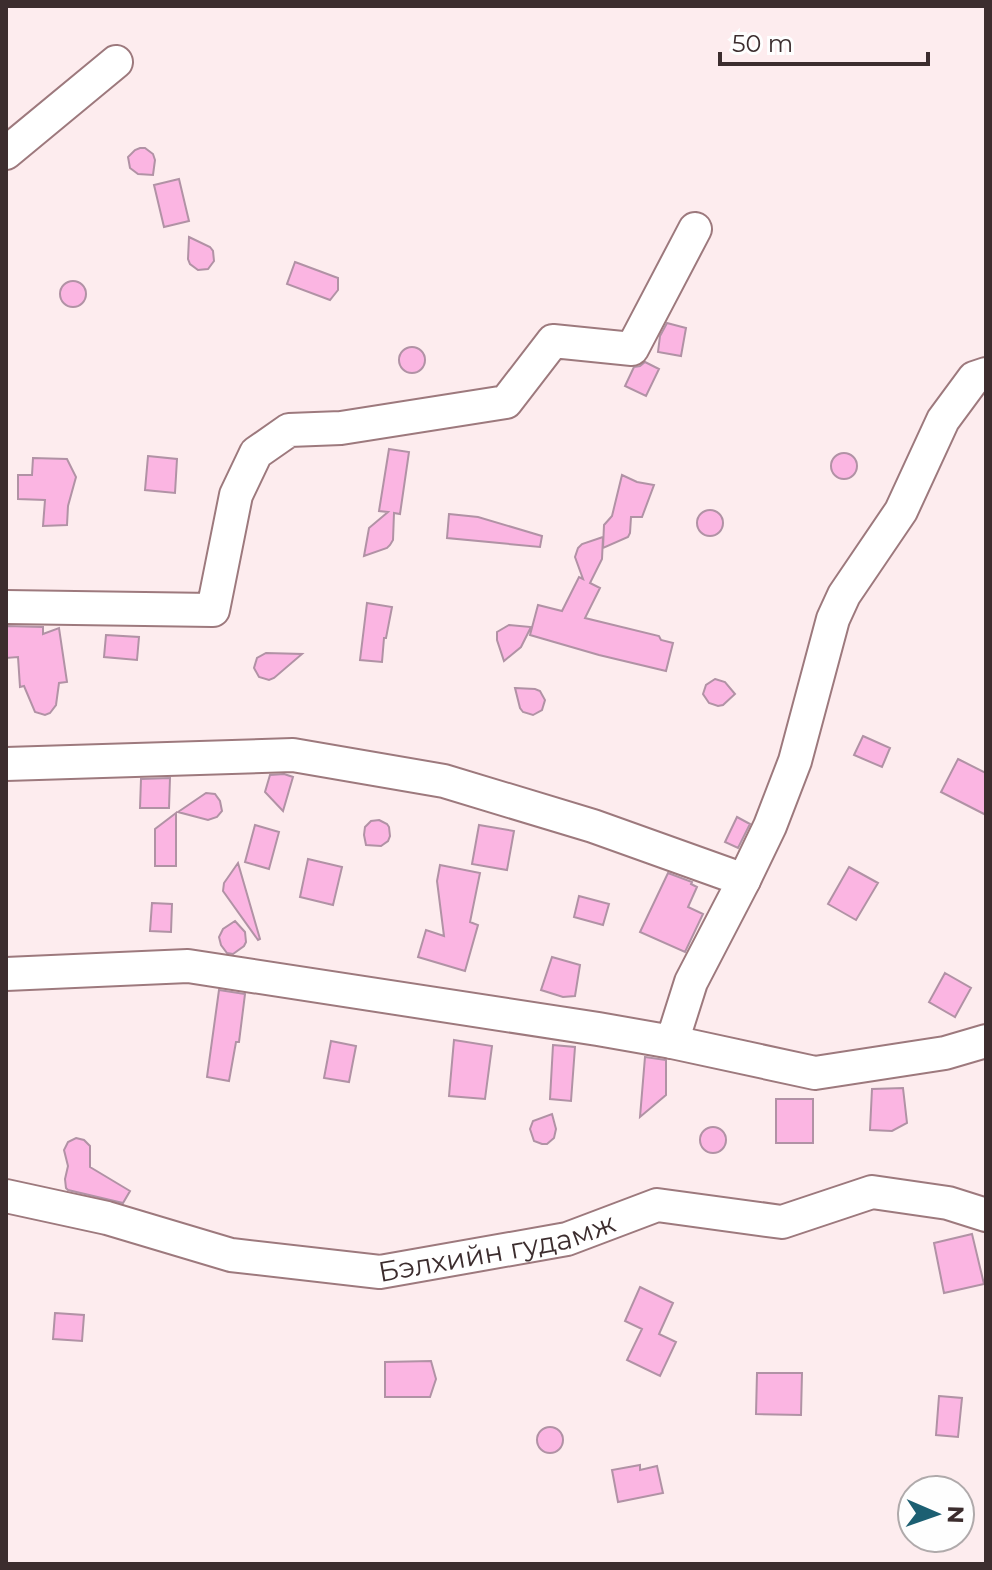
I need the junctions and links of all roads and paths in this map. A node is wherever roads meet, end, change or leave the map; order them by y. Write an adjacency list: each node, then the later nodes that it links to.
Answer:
1 (116, 62): 2 (street)
2 (6, 153)
3 (695, 229): 5 (street)
4 (986, 374): 7 (street)
5 (6, 607)
6 (6, 764): 7 (street)
7 (744, 880): 10 (street)
8 (6, 974): 10 (street)
9 (986, 1041): 10 (street)
10 (672, 1042)
11 (6, 1196): 12 (street, Бэлхийн гудамж)
12 (986, 1215)

